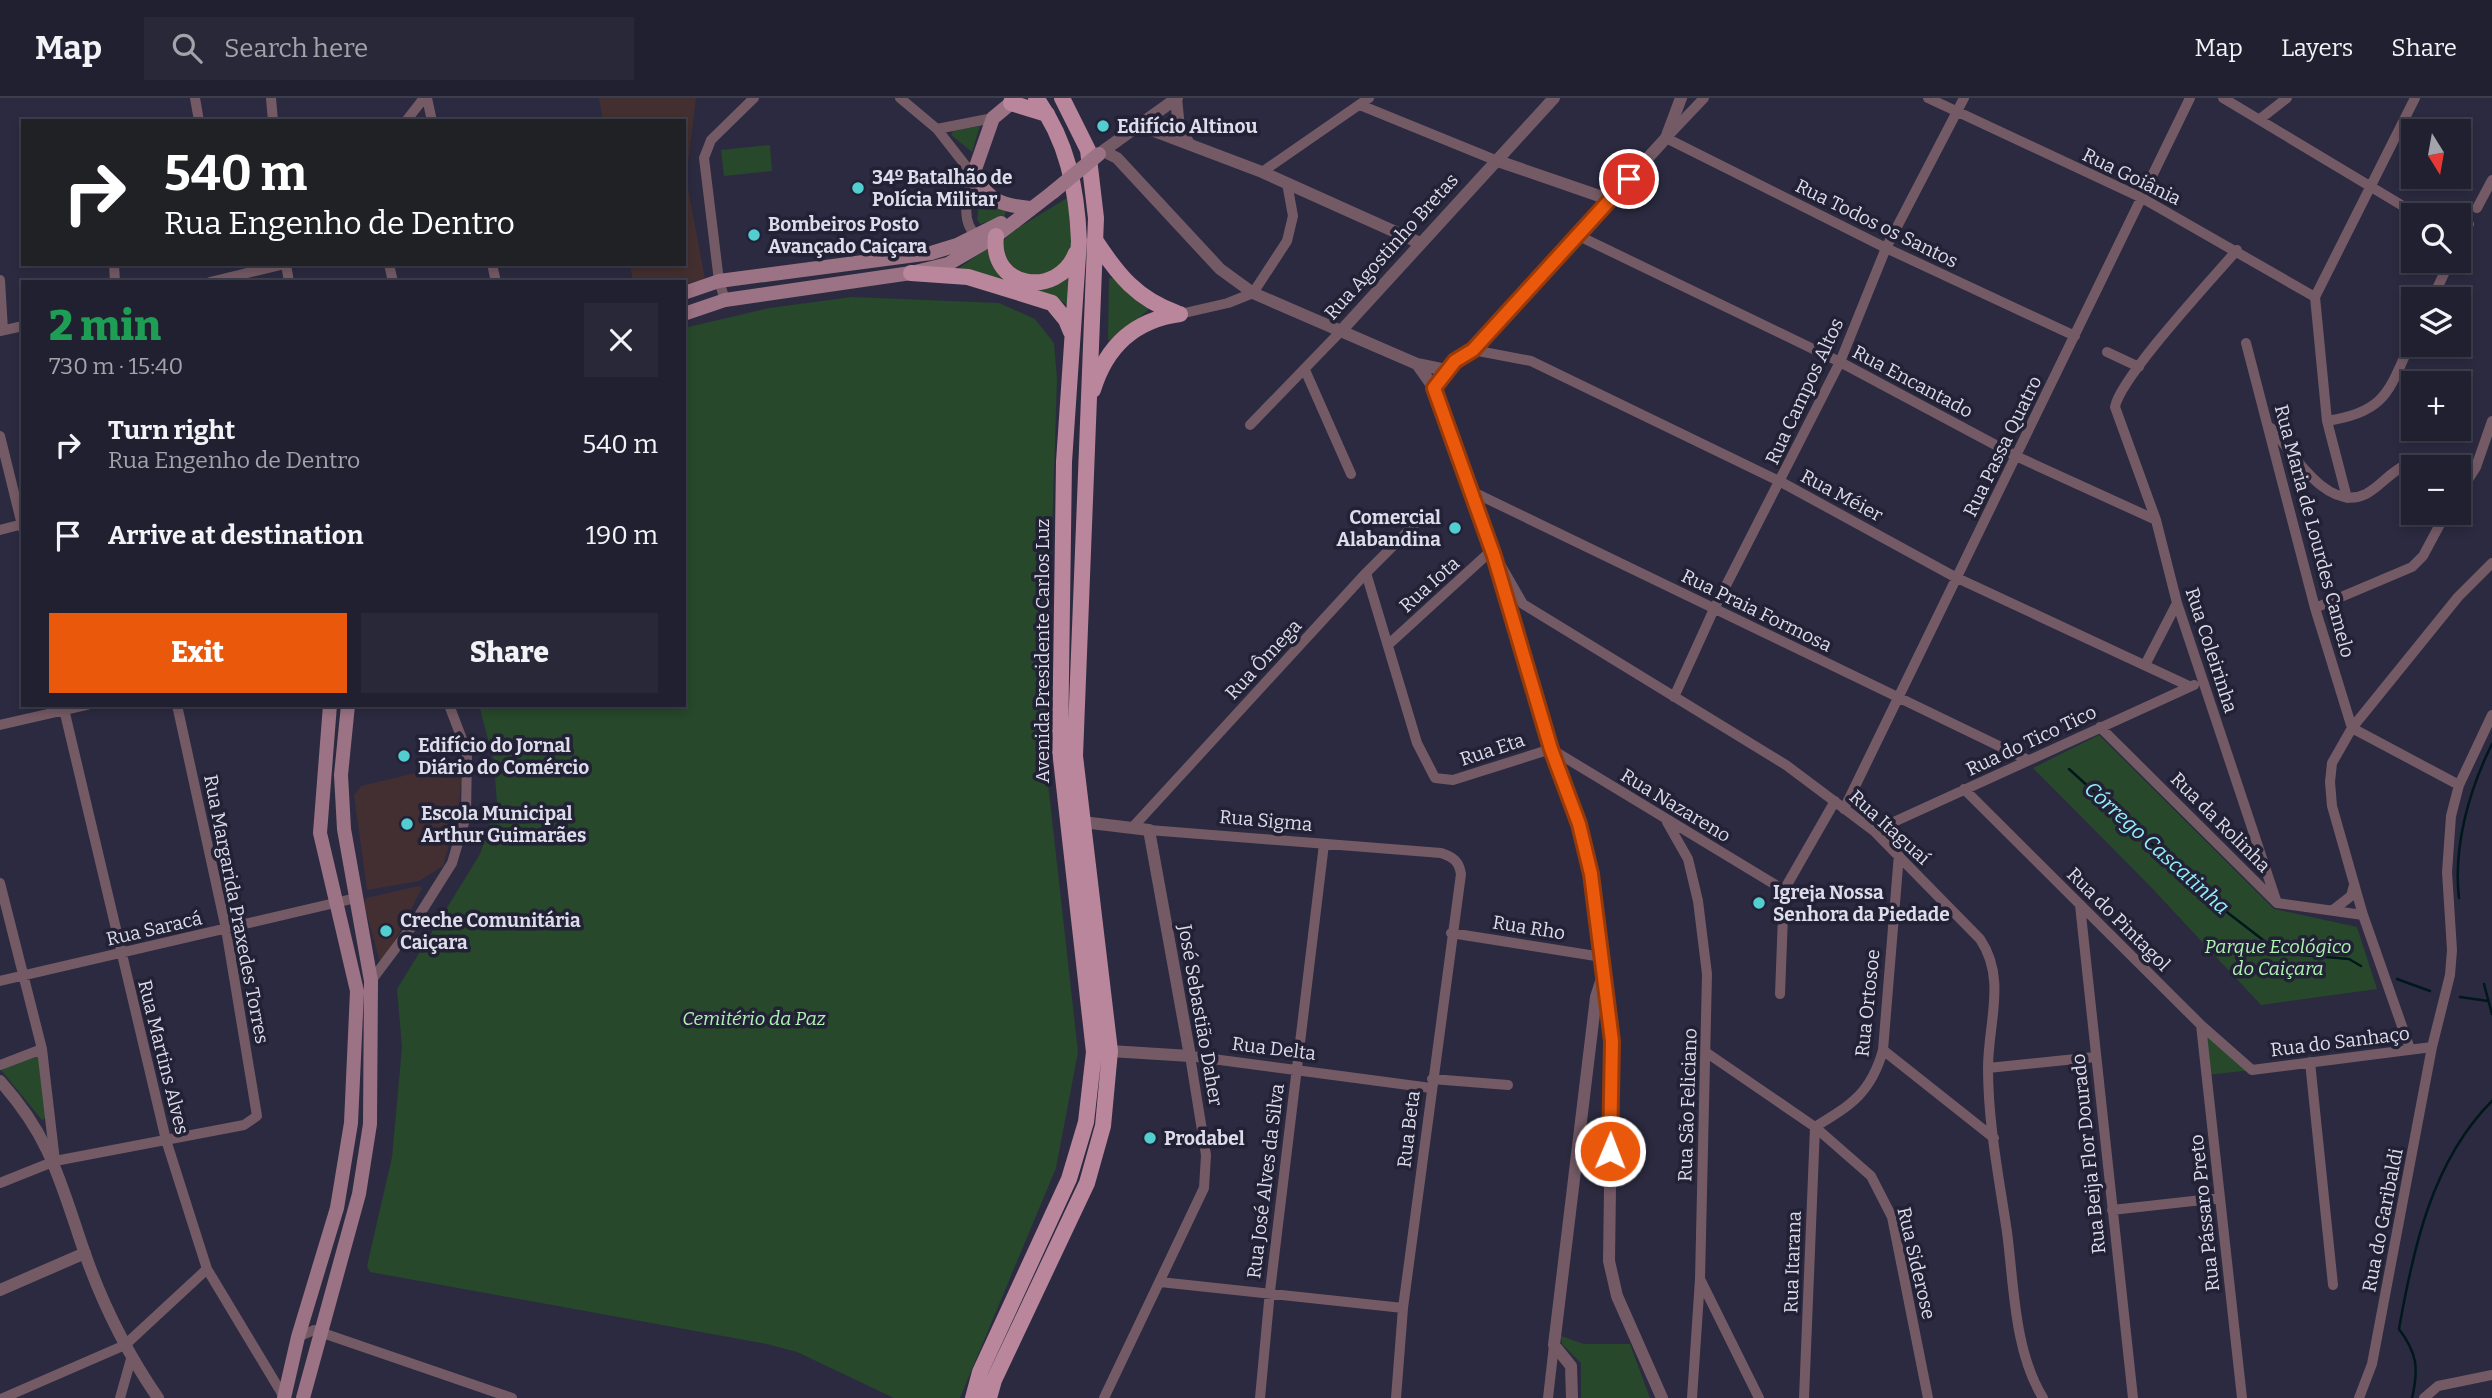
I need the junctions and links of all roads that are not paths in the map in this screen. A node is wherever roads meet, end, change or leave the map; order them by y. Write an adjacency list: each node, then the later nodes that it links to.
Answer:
1 (195, 98): 23 (street)
2 (271, 98): 24 (street)
3 (425, 98): 25 (street); 26 (street)
4 (754, 98): 59 (street)
5 (900, 98): 29 (street)
6 (1036, 98): 21 (main road, Avenida Presidente Carlos Luz)
7 (1062, 98): 49 (main road, Avenida Presidente Carlos Luz)
8 (1177, 98): 28 (street); 32 (street)
9 (1554, 98): 35 (street, Rua Agostinho Bretas)
10 (1681, 98): 30 (street)
11 (1704, 98): 30 (street)
12 (1928, 98): 20 (street, Rua Goiânia)
13 (1964, 98): 20 (street, Rua Campos Altos)
14 (2190, 98): 41 (street, Rua Passa Quatro)
15 (2223, 98): 27 (street)
16 (2287, 98): 27 (street)
17 (2414, 98): 40 (street)
18 (1012, 100): 21 (main road); 22 (main road)
19 (1364, 102): 35 (street); 36 (street)
20 (1957, 113): 41 (street, Rua Goiânia); 51 (street, Rua Campos Altos)
21 (1048, 114): 49 (main road, Avenida Presidente Carlos Luz)
22 (993, 118): 29 (street); 37 (main road)
23 (199, 119)
24 (273, 119)
25 (409, 119)
26 (431, 119)
27 (2260, 119): 40 (street)
28 (1138, 125): 31 (street); 32 (street)
29 (937, 129): 37 (street)
30 (1665, 138): 42 (street); 51 (street, Rua Todos os Santos)
31 (1118, 139): 33 (street); 34 (street)
32 (1188, 142): 36 (street)
33 (1101, 152): 34 (street); 44 (main road, bridge)
34 (1117, 158): 61 (street)
35 (1495, 160): 42 (street); 50 (street, Rua Agostinho Bretas)
36 (1262, 172): 39 (street)
37 (973, 175): 44 (main road); 46 (street)
38 (2492, 180): 45 (street)
39 (1287, 183): 50 (street); 61 (street)
40 (2371, 186): 43 (street); 62 (street)
41 (2142, 198): 52 (street, Rua Goiânia); 70 (street, Rua Passa Quatro)
42 (1611, 200): 48 (street)
43 (2401, 205)
44 (1030, 208): 46 (main road); 47 (main road)
45 (2477, 208)
46 (977, 236): 59 (main road)
47 (996, 236): 49 (main road); 55 (main road)
48 (1578, 236): 72 (street); 75 (street, Rua Encantado)
49 (1087, 240): 65 (main road); 69 (main road, Avenida Presidente Carlos Luz); 81 (main road, Avenida Presidente Carlos Luz)
50 (1420, 243): 68 (street, Rua Agostinho Bretas)
51 (1886, 248): 70 (street, Rua Todos os Santos); 75 (street, Rua Campos Altos)
52 (2236, 250): 62 (street, Rua Goiânia); 77 (street)
53 (226, 266): 56 (street)
54 (278, 266): 56 (street)
55 (911, 273): 63 (main road); 69 (main road)
56 (228, 278): 58 (street)
57 (0, 280): 67 (street)
58 (219, 280)
59 (719, 281): 60 (main road); 63 (street)
60 (686, 292)
61 (1253, 293): 65 (street); 68 (street)
62 (2315, 297): 82 (street)
63 (725, 300): 64 (main road)
64 (686, 313)
65 (1180, 314): 81 (main road)
66 (21, 326): 67 (street)
67 (2, 330)
68 (1341, 331): 76 (street); 78 (street, Rua Agostinho Bretas)
69 (1072, 334): 129 (main road, Avenida Presidente Carlos Luz)
70 (2075, 336): 87 (street, Rua Passa Quatro)
71 (2246, 343): 85 (street, Rua Maria de Lourdes Camelo)
72 (1473, 350): 79 (street); 91 (street, Rua Méier)
73 (2108, 352): 77 (street)
74 (2404, 357): 82 (street)
75 (1840, 362): 87 (street, Rua Encantado); 91 (street, Rua Campos Altos)
76 (1417, 364): 79 (street); 80 (street)
77 (2139, 367): 95 (street, Rua Coleirinha)
78 (1305, 370): 84 (street, Rua Agostinho Bretas); 89 (street)
79 (1446, 370): 80 (street)
80 (1434, 388): 92 (street)
81 (1087, 412): 129 (main road, Avenida Presidente Carlos Luz)
82 (2327, 421): 93 (street)
83 (2492, 421): 88 (street)
84 (1254, 422)
85 (2269, 425): 93 (street); 105 (street, Rua Maria de Lourdes Camelo)
86 (0, 436): 96 (street)
87 (2018, 457): 95 (street, Rua Encantado); 103 (street, Rua Passa Quatro)
88 (2476, 467): 90 (street); 93 (street)
89 (1350, 474)
90 (2471, 475)
91 (1781, 482): 103 (street, Rua Méier); 106 (street, Rua Campos Altos)
92 (1471, 491): 100 (street); 106 (street, Rua Praia Formosa)
93 (2347, 498)
94 (1423, 516): 102 (street, Rua Ômega)
95 (2156, 520): 104 (street, Rua Coleirinha)
96 (21, 522)
97 (2440, 525): 105 (street)
98 (21, 526): 99 (street)
99 (0, 530)
100 (1493, 553): 107 (street, Rua Iota); 111 (street, Rua Itaguaí); 123 (street)
101 (2492, 563): 122 (street)
102 (1366, 573): 107 (street); 130 (street, Rua Ômega)
103 (1955, 577): 108 (street, Rua Méier); 112 (street, Rua Passa Quatro)
104 (2177, 603): 108 (street); 109 (street, Rua Coleirinha)
105 (2315, 608): 122 (street, Rua Maria de Lourdes Camelo)
106 (1714, 609): 111 (street, Rua Campos Altos); 112 (street, Rua Praia Formosa)
107 (1390, 644): 123 (street, Rua Eta)
108 (2145, 666): 110 (street, Rua Méier)
109 (2203, 681): 110 (street, Rua do Tico Tico); 141 (street, Rua Coleirinha)
110 (2189, 686): 121 (street, Rua do Tico Tico)
111 (1674, 697): 127 (street, Rua Itaguaí)
112 (1897, 697): 124 (street, Rua Praia Formosa); 127 (street, Rua Passa Quatro)
113 (177, 707): 145 (street, Rua Margarida Praxedes Torres)
114 (348, 707): 119 (main road)
115 (450, 707): 152 (street)
116 (64, 708): 120 (street); 147 (street, Rua Martins Alves)
117 (328, 712): 119 (main road); 140 (main road)
118 (2492, 715): 125 (street, Rua do Garibaldi)
119 (345, 721): 139 (main road)
120 (0, 725)
121 (2100, 727): 124 (street, Rua do Tico Tico); 141 (street, Rua da Rolinha)
122 (2352, 728): 125 (street); 137 (street)
123 (1551, 749): 128 (street, Rua Nazareno); 148 (street)
124 (2028, 760): 126 (street, Rua do Tico Tico)
125 (2459, 785): 155 (street, Rua do Garibaldi)
126 (1964, 789): 132 (street, Rua do Tico Tico); 142 (street, Rua do Pintagol)
127 (1839, 805): 132 (street, Rua Itaguaí); 138 (street, Rua Passa Quatro)
128 (1666, 820): 138 (street, Rua Nazareno); 160 (street, Rua São Feliciano)
129 (1074, 821): 130 (street, Rua Sigma); 159 (main road, Avenida Presidente Carlos Luz); 198 (main road, Avenida Presidente Carlos Luz)
130 (1132, 828): 131 (street, Rua Sigma)
131 (1149, 830): 133 (street, Rua Sigma); 161 (street, José Sebastião Daher)
132 (1874, 831): 134 (street, Rua Itaguaí)
133 (1324, 844): 135 (street, Rua Sigma); 166 (street, Rua José Alves da Silva)
134 (1899, 854): 158 (street, Rua Ortosoe); 165 (street, Rua Itaguaí)
135 (1459, 864): 146 (street, Rua Beta)
136 (0, 883): 150 (street)
137 (2354, 884): 143 (street); 144 (street)
138 (1784, 890): 153 (street)
139 (356, 898): 140 (street, Rua Saracá); 152 (main road)
140 (338, 902): 145 (street, Rua Saracá); 187 (main road)
141 (2277, 902): 143 (street)
142 (2080, 905): 154 (street, Rua do Pintagol); 162 (street, Rua Beija Flor Dourado)
143 (2333, 910): 144 (street)
144 (2364, 915): 157 (street)
145 (226, 929): 147 (street, Rua Saracá); 173 (street, Rua Margarida Praxedes Torres)
146 (1451, 933): 148 (street, Rua Rho); 169 (street, Rua Beta)
147 (121, 954): 150 (street, Rua Saracá); 173 (street, Rua Martins Alves)
148 (1602, 957): 149 (street)
149 (1604, 971): 189 (street); 205 (street)
150 (21, 975): 151 (street, Rua Saracá); 156 (street)
151 (0, 981)
152 (371, 982): 186 (main road)
153 (1780, 994)
154 (2202, 1025): 167 (street, Rua do Pintagol); 176 (street, Rua Pássaro Preto)
155 (2432, 1047): 157 (street, Rua do Sanhaço); 213 (street, Rua do Garibaldi)
156 (42, 1049): 164 (street); 174 (street)
157 (2410, 1049): 163 (street, Rua do Sanhaço)
158 (1883, 1050): 171 (street, Rua Ortosoe); 172 (street)
159 (1110, 1051): 161 (street, Rua Delta); 199 (main road, Avenida Presidente Carlos Luz)
160 (1707, 1053): 171 (street, Rua Siderose); 180 (street, Rua São Feliciano)
161 (1190, 1056): 166 (street, Rua Delta); 181 (street, José Sebastião Daher)
162 (2095, 1056): 165 (street); 177 (street, Rua Beija Flor Dourado)
163 (2310, 1062): 167 (street, Rua do Sanhaço); 182 (street, Rua do Garibaldi)
164 (0, 1065)
165 (1988, 1068): 172 (street, Rua Itaguaí)
166 (1296, 1070): 169 (street, Rua Delta); 184 (street, Rua José Alves da Silva)
167 (2252, 1070)
168 (0, 1080): 174 (street)
169 (1432, 1083): 170 (street, Rua Delta); 185 (street, Rua Beta)
170 (1508, 1085)
171 (1815, 1127): 208 (street, Rua Itarana); 209 (street, Rua Siderose)
172 (1994, 1138): 210 (street, Rua Itaguaí)
173 (166, 1140): 174 (street); 179 (street, Rua Martins Alves)
174 (55, 1161): 175 (street); 178 (street)
175 (0, 1183)
176 (2220, 1198): 177 (street); 212 (street, Rua Pássaro Preto)
177 (2112, 1210): 211 (street, Rua Beija Flor Dourado)
178 (85, 1253): 183 (street); 188 (street)
179 (207, 1269): 188 (street); 192 (street, Rua Martins Alves)
180 (1699, 1279): 206 (street, Rua São Feliciano); 207 (street)
181 (1160, 1282): 184 (street); 200 (street, José Sebastião Daher)
182 (2333, 1285)
183 (0, 1290)
184 (1270, 1292): 185 (street); 201 (street, Rua José Alves da Silva)
185 (1403, 1308): 202 (street, Rua Beta)
186 (321, 1333): 187 (street); 196 (main road); 197 (street)
187 (298, 1337): 192 (main road)
188 (125, 1345): 190 (street); 193 (street)
189 (1554, 1345): 203 (street); 204 (street)
190 (131, 1359): 194 (street); 195 (street)
191 (2492, 1375): 214 (street)
192 (284, 1397)
193 (3, 1398)
194 (120, 1398)
195 (158, 1398)
196 (303, 1398)
197 (512, 1398)
198 (973, 1398)
199 (989, 1398)
200 (1104, 1398)
201 (1260, 1398)
202 (1396, 1398)
203 (1548, 1398)
204 (1572, 1398)
205 (1662, 1398)
206 (1692, 1398)
207 (1759, 1398)
208 (1804, 1398)
209 (1928, 1398)
210 (2043, 1398)
211 (2133, 1398)
212 (2242, 1398)
213 (2359, 1398)
214 (2424, 1398)

